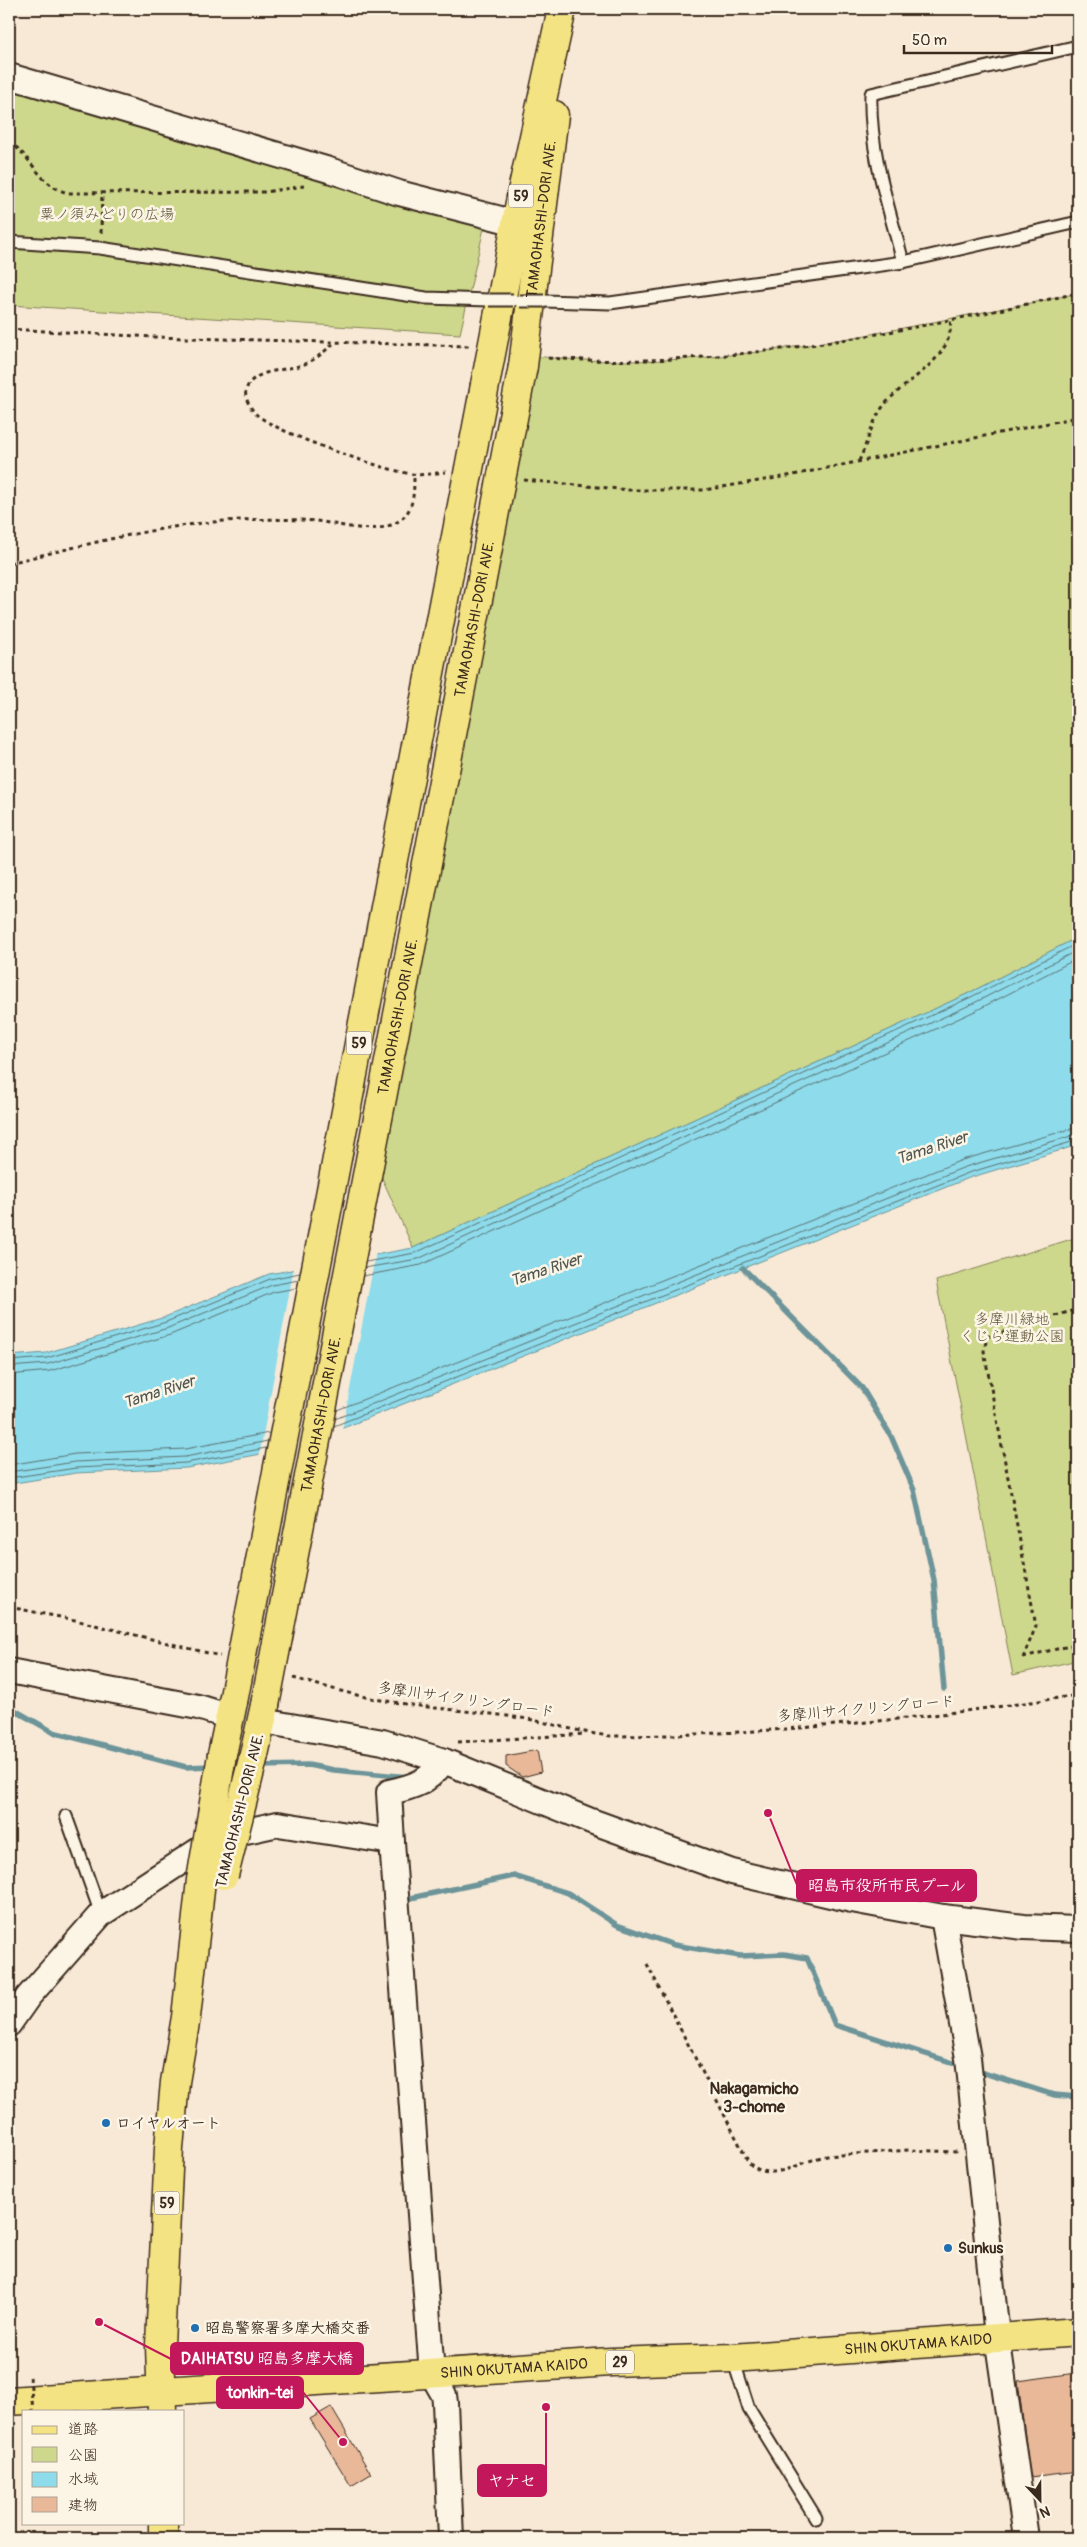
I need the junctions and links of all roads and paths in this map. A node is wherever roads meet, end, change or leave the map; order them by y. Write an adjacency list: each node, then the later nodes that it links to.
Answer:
1 (563, 9): 10 (main road, TAMAOHASHI-DORI AVE. / 59); 19 (main road, TAMAOHASHI-DORI AVE. / 59)
2 (1077, 9): 3 (lane)
3 (1078, 14)
4 (1078, 46): 13 (lane)
5 (9, 76): 7 (street)
6 (9, 142): 8 (path)
7 (328, 170): 8 (path); 10 (street)
8 (102, 194): 11 (path)
9 (1078, 222): 13 (lane)
10 (516, 223): 18 (main road, TAMAOHASHI-DORI AVE. / 59)
11 (101, 228)
12 (9, 242): 13 (lane, bridge)
13 (904, 262)
14 (1078, 293): 15 (path)
15 (950, 319): 19 (path); 21 (path)
16 (9, 329): 17 (path)
17 (333, 344): 18 (path); 23 (path)
18 (492, 351): 33 (main road, TAMAOHASHI-DORI AVE. / 59, bridge)
19 (524, 360): 34 (main road, TAMAOHASHI-DORI AVE. / 59, bridge)
20 (1078, 417): 21 (path)
21 (859, 461): 24 (path)
22 (454, 473): 23 (path)
23 (414, 475): 25 (path)
24 (518, 479)
25 (9, 563)
26 (1078, 1309): 28 (path)
27 (9, 1607): 29 (path)
28 (1078, 1644)
29 (222, 1657)
30 (9, 1671): 33 (street)
31 (288, 1676): 35 (path, 多摩川サイクリングロード)
32 (1078, 1695): 35 (path, 多摩川サイクリングロード)
33 (232, 1710): 39 (main road, TAMAOHASHI-DORI AVE. / 59, bridge)
34 (264, 1713): 36 (street); 39 (main road, TAMAOHASHI-DORI AVE. / 59, bridge)
35 (589, 1734): 36 (path)
36 (445, 1759): 38 (street); 41 (street)
37 (66, 1816): 40 (lane)
38 (392, 1842): 40 (street); 49 (street)
39 (213, 1878): 52 (main road, TAMAOHASHI-DORI AVE. / 59)
40 (101, 1914): 44 (street)
41 (943, 1917): 42 (street); 45 (street)
42 (1078, 1929)
43 (647, 1964): 45 (path)
44 (9, 2024)
45 (978, 2152): 47 (street)
46 (1078, 2332): 47 (main road, SHIN OKUTAMA KAIDO / 29)
47 (997, 2336): 48 (main road, SHIN OKUTAMA KAIDO / 29); 58 (street)
48 (733, 2358): 49 (main road, SHIN OKUTAMA KAIDO / 29); 54 (lane)
49 (432, 2374): 52 (main road, SHIN OKUTAMA KAIDO / 29); 57 (street)
50 (30, 2377): 53 (path, bridge)
51 (9, 2401): 52 (main road, SHIN OKUTAMA KAIDO / 29)
52 (162, 2401)
53 (33, 2410)
54 (816, 2518)
55 (163, 2524): 56 (main road)
56 (163, 2538)
57 (451, 2538)
58 (1026, 2538)

